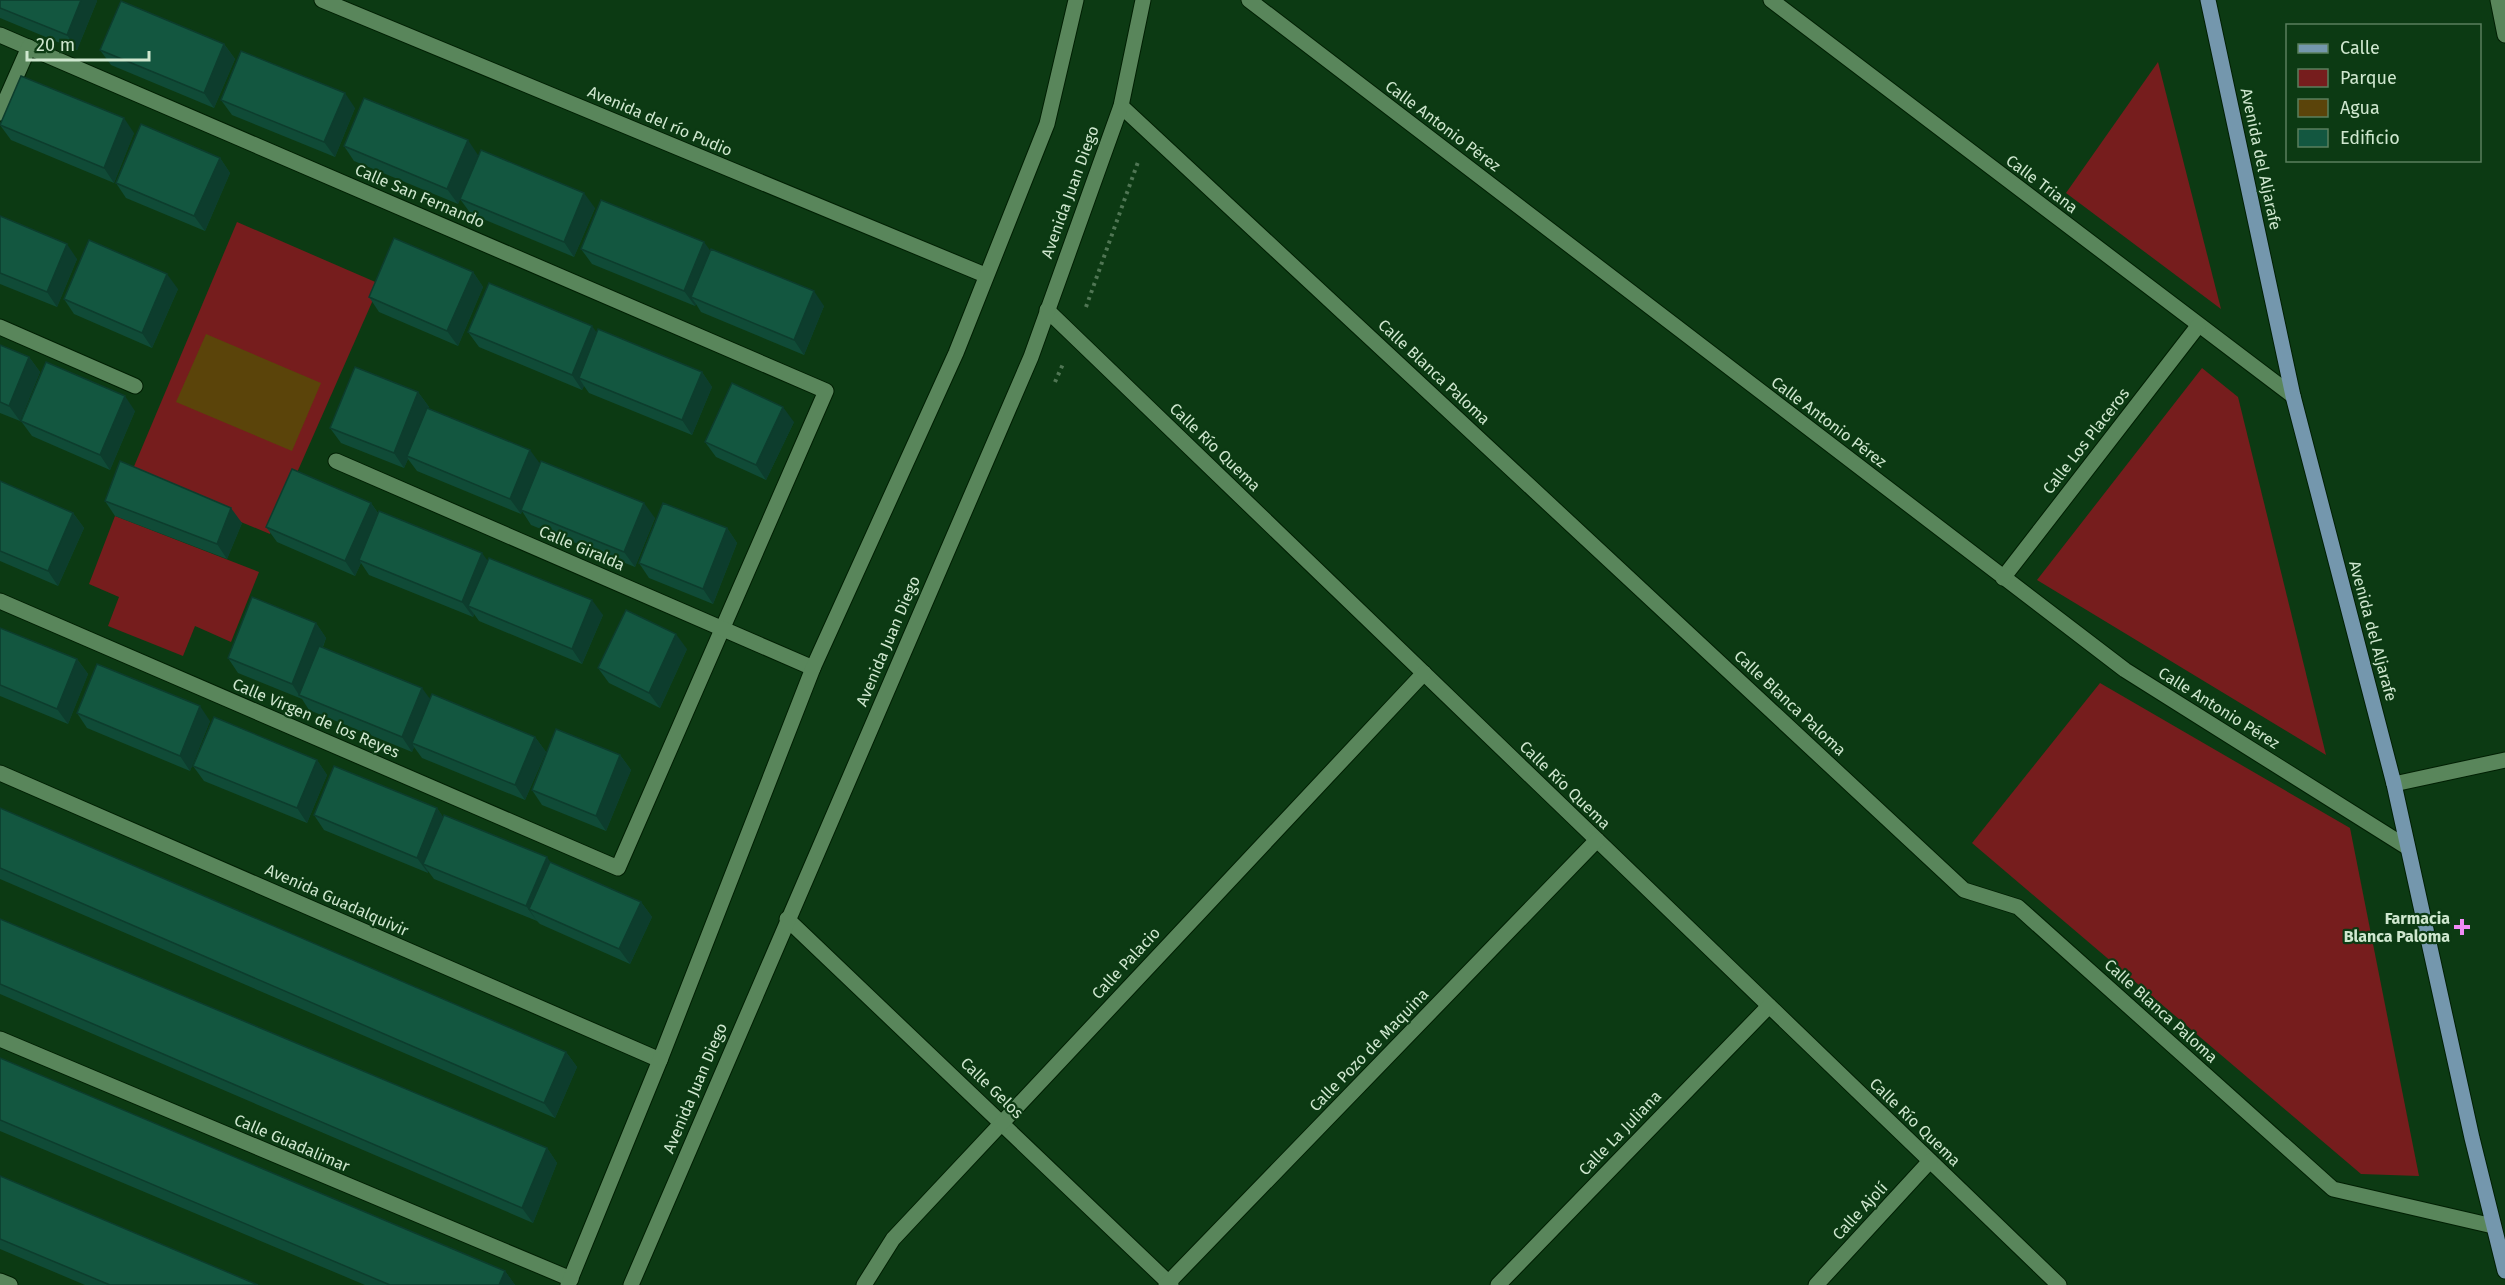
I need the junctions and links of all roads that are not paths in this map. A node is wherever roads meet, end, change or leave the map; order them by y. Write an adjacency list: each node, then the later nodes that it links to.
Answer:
1 (322, 0): 13 (street, Avenida del río Pudio)
2 (1076, 0): 13 (street)
3 (1143, 0): 11 (street, Avenida Juan Diego)
4 (1249, 0): 20 (street, Calle Antonio Pérez)
5 (1771, 0): 15 (street, Calle Triana)
6 (2208, 0): 18 (main road, Avenida del Aljarafe)
7 (2498, 0): 9 (street)
8 (0, 34): 10 (street, Calle San Fernando)
9 (2505, 34)
10 (29, 47): 12 (street); 22 (street, Calle San Fernando)
11 (1121, 106): 14 (street, Avenida Juan Diego); 36 (street, Calle Blanca Paloma)
12 (0, 113)
13 (985, 275): 23 (street)
14 (1047, 310): 24 (street, Calle Río Quema); 30 (street, Avenida Juan Diego)
15 (2198, 326): 18 (street, Calle Triana); 20 (street, Calle Los Placeros)
16 (0, 327): 17 (street)
17 (135, 386)
18 (2293, 396): 27 (main road, Avenida del Aljarafe)
19 (336, 461): 22 (street, Calle Giralda)
20 (2003, 578): 29 (street, Calle Antonio Pérez)
21 (0, 601): 22 (street, Calle Virgen de los Reyes)
22 (722, 629): 23 (street, Calle Giralda)
23 (813, 668): 33 (street)
24 (1424, 673): 28 (street, Calle Río Quema); 34 (street, Calle Palacio)
25 (2505, 760): 27 (street)
26 (0, 773): 33 (street, Avenida Guadalquivir)
27 (2394, 784): 29 (main road, Avenida del Aljarafe)
28 (1597, 840): 31 (street, Calle Río Quema); 40 (street, Calle Pozo de Maquina)
29 (2405, 846): 36 (main road, Avenida del Aljarafe)
30 (787, 918): 34 (street, Calle Gelos); 42 (street, Avenida Juan Diego)
31 (1769, 1006): 35 (street, Calle Río Quema); 44 (street, Calle La Juliana)
32 (0, 1039): 39 (street, Calle Guadalimar)
33 (660, 1060): 39 (street)
34 (1002, 1122): 40 (street, Calle Gelos); 43 (street, Calle Palacio)
35 (1930, 1161): 45 (street, Calle Ajolí); 46 (street, Calle Río Quema)
36 (2493, 1226): 37 (main road, Avenida del Aljarafe)
37 (2505, 1271)
38 (0, 1281): 41 (street)
39 (569, 1282)
40 (1169, 1284)
41 (10, 1285)
42 (631, 1285)
43 (864, 1285)
44 (1497, 1285)
45 (1816, 1285)
46 (2059, 1285)

